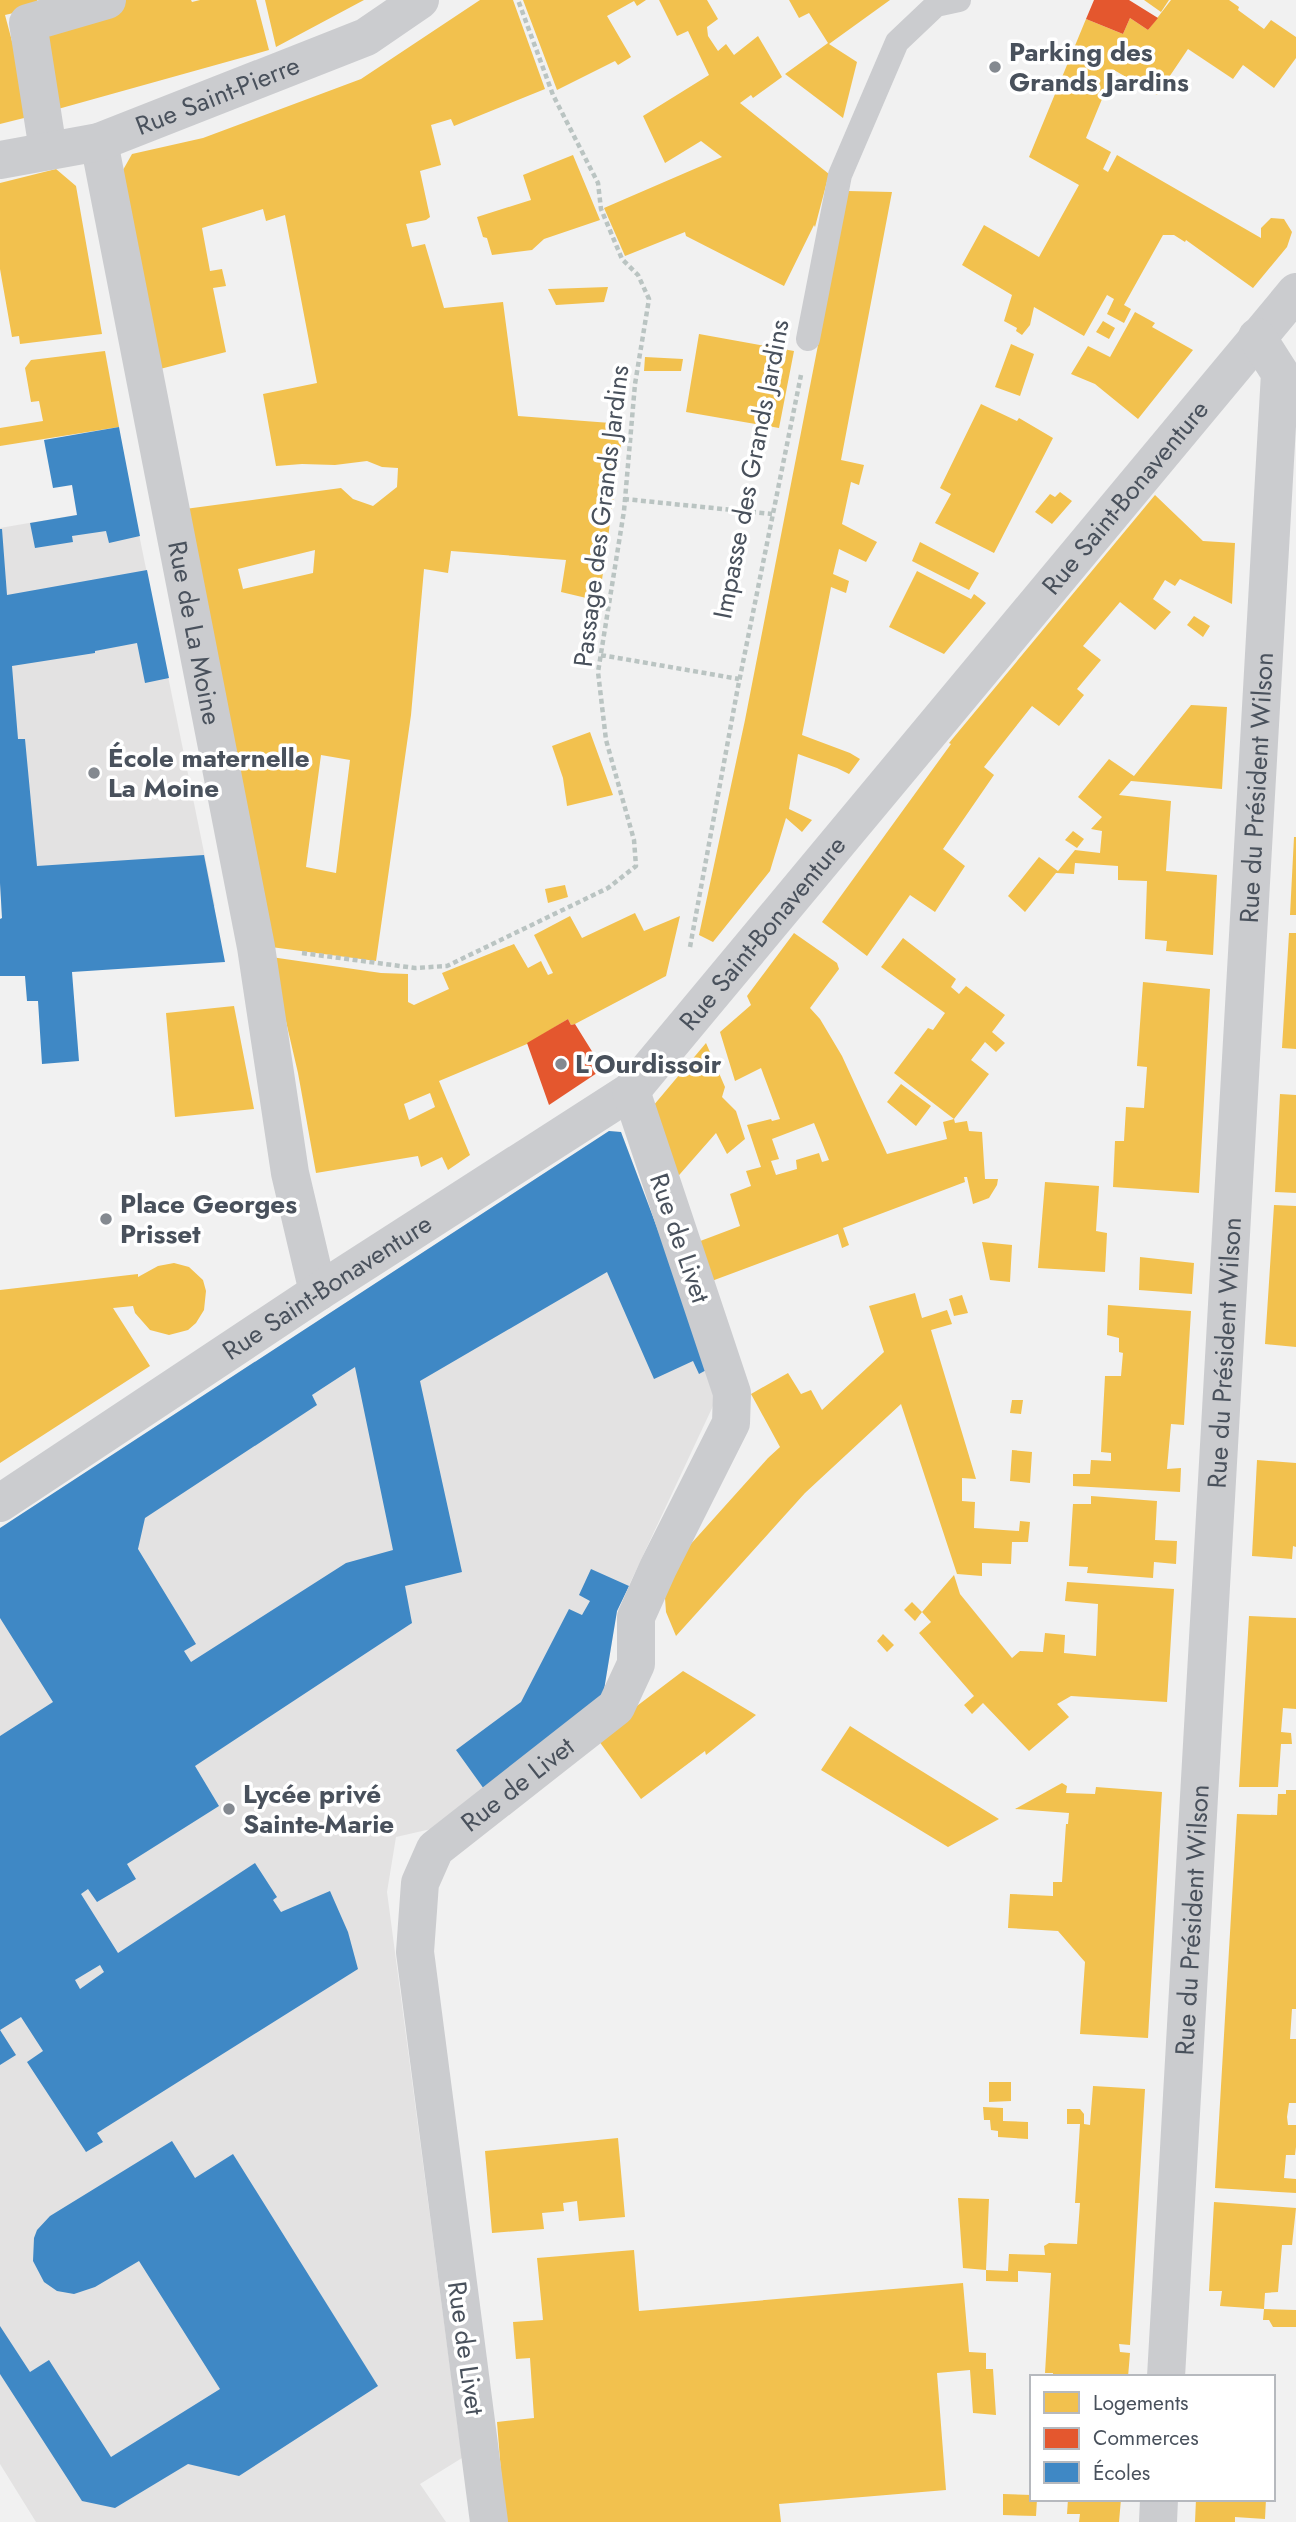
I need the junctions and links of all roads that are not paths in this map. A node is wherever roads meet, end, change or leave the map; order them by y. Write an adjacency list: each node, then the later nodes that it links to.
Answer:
1 (107, 0): 5 (street)
2 (420, 0): 4 (street, Rue Saint-Pierre)
3 (959, 0): 9 (lane, Impasse des Grands Jardins)
4 (99, 142): 5 (street, Rue Saint-Pierre); 11 (street, Rue de La Moine)
5 (48, 150): 6 (street, Rue Saint-Pierre)
6 (0, 160)
7 (1296, 292): 8 (street, Rue Saint-Bonaventure)
8 (1257, 337): 10 (street, Rue Saint-Bonaventure); 13 (street, Rue du Président Wilson)
9 (808, 339)
10 (631, 1091): 11 (street, Rue Saint-Bonaventure); 15 (street, Rue de Livet)
11 (318, 1292): 12 (street, Rue Saint-Bonaventure)
12 (0, 1503)
13 (1166, 2375)
14 (1159, 2501): 16 (street)
15 (489, 2522)
16 (1158, 2522)

